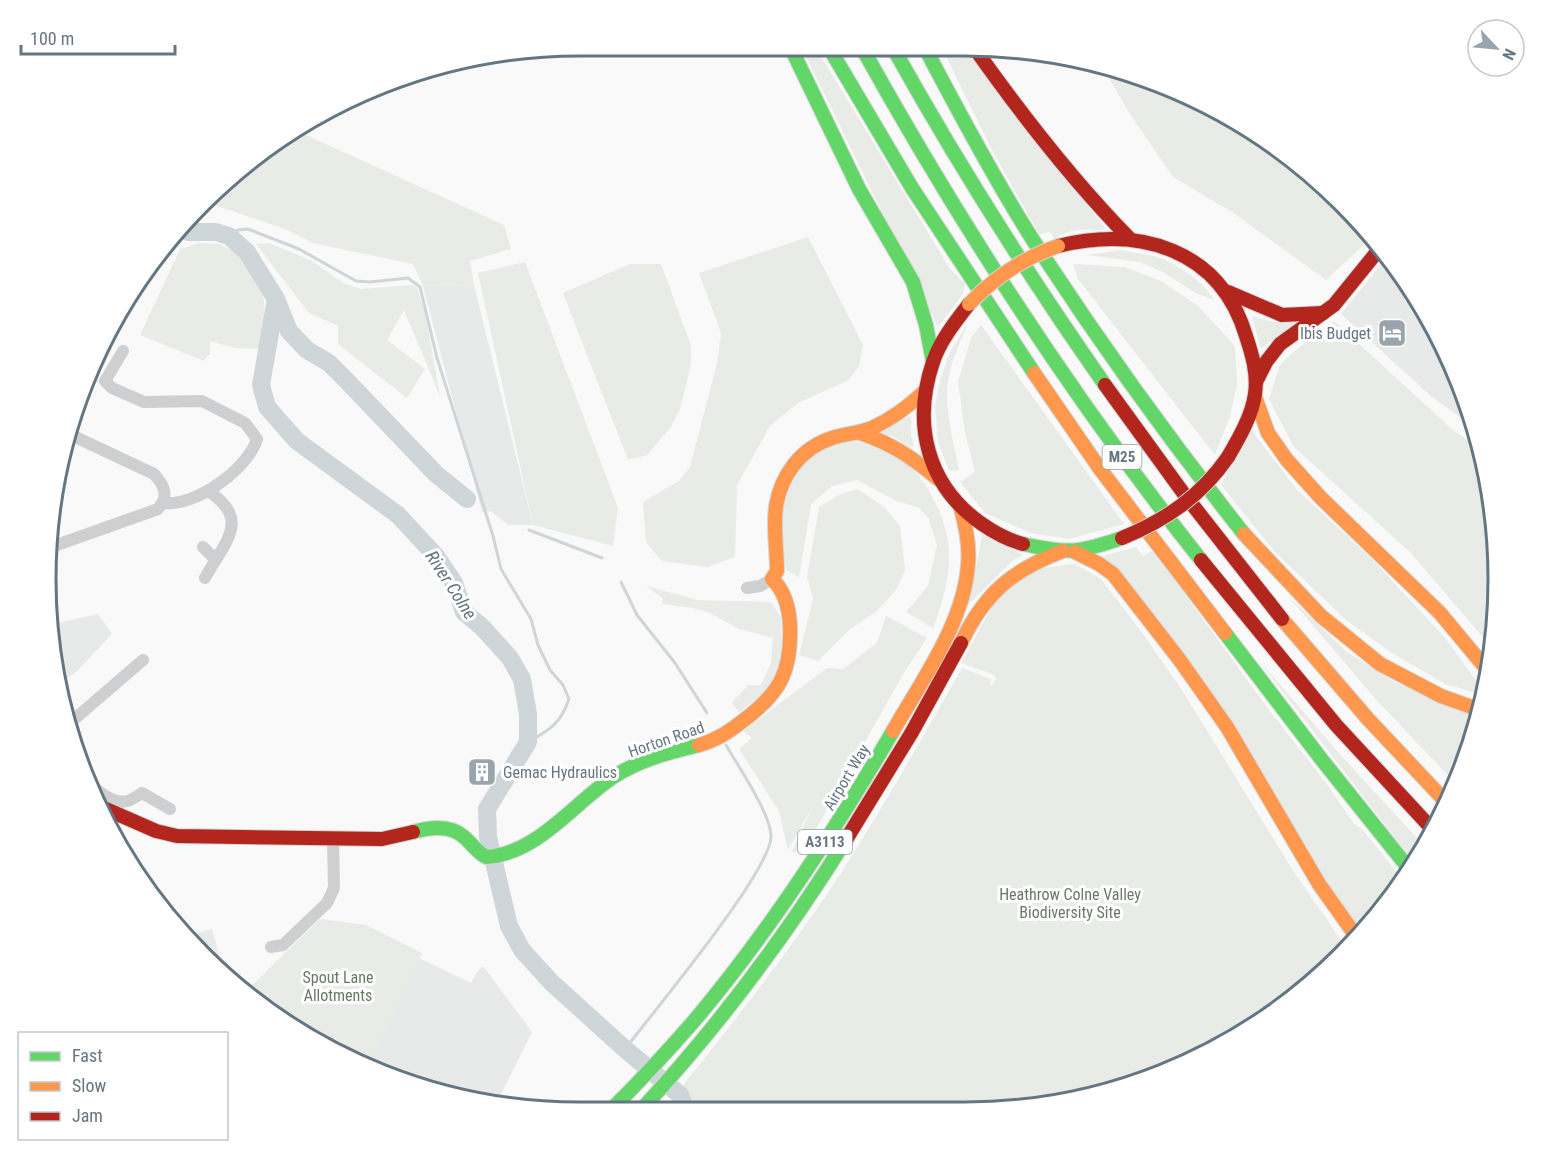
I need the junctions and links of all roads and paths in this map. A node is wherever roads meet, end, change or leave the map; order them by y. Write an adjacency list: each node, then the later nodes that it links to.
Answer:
1 (795, 56): 12 (main road)
2 (834, 56): 38 (main road, M25)
3 (867, 56): 36 (main road, M25)
4 (898, 56): 33 (main road, M25)
5 (929, 56): 30 (main road)
6 (981, 56): 7 (main road)
7 (1130, 239): 9 (main road); 12 (main road, bridge)
8 (1375, 254): 10 (main road)
9 (1228, 292): 10 (main road); 13 (main road)
10 (1323, 314): 13 (main road)
11 (123, 351): 18 (street)
12 (933, 362): 14 (main road)
13 (1256, 390): 23 (main road, Airport Way, bridge); 28 (main road)
14 (925, 391): 15 (main road); 17 (main road)
15 (860, 432): 17 (main road); 26 (main road)
16 (75, 437): 19 (street)
17 (938, 480): 20 (main road)
18 (208, 491): 19 (street); 24 (street)
19 (164, 502): 21 (street)
20 (961, 509): 23 (main road); 41 (main road, Airport Way / A3113)
21 (57, 546)
22 (203, 547): 24 (street)
23 (1069, 551): 39 (main road); 42 (main road, Airport Way / A3113)
24 (215, 559): 25 (street)
25 (205, 578)
26 (772, 579): 27 (street); 37 (main road, Horton Road)
27 (747, 588)
28 (1481, 662)
29 (141, 667): 31 (street)
30 (1472, 707)
31 (75, 719)
32 (101, 793): 34 (street)
33 (1441, 797)
34 (171, 809)
35 (109, 810): 37 (main road, Horton Road)
36 (1428, 824)
37 (333, 839): 40 (street)
38 (1404, 863)
39 (1352, 931)
40 (271, 947)
41 (619, 1102)
42 (648, 1102)

